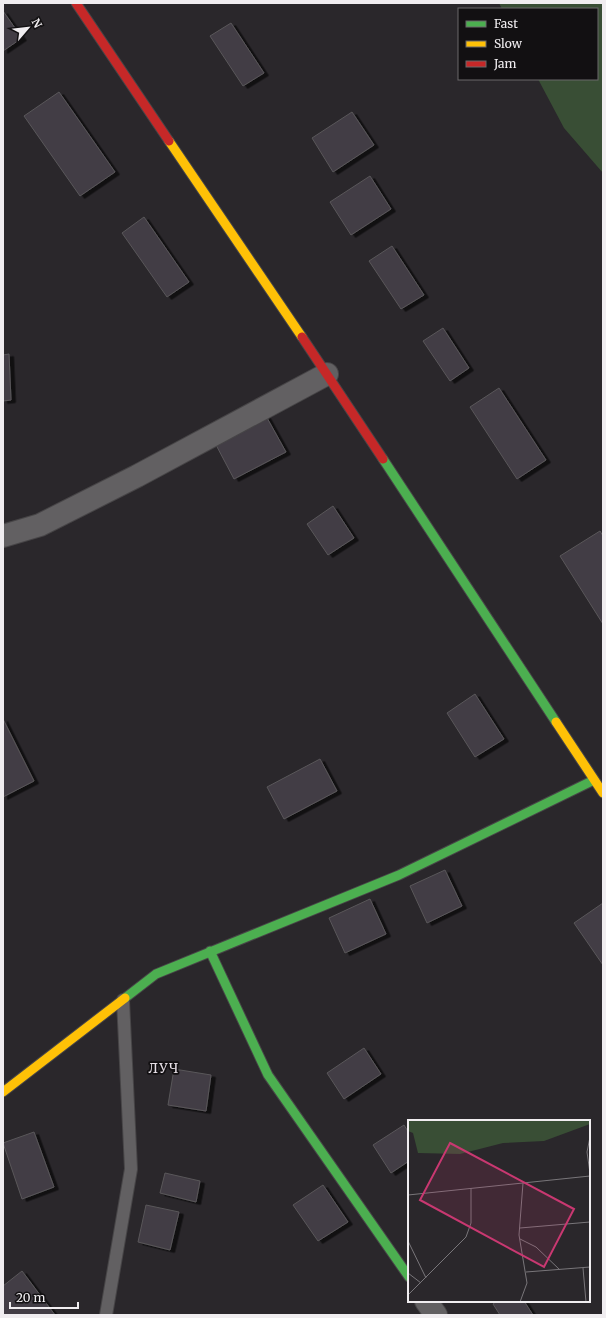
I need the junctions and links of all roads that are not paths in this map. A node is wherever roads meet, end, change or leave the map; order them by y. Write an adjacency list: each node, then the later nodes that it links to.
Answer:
1 (76, 3): 2 (street)
2 (327, 374): 3 (street); 4 (street)
3 (3, 536)
4 (594, 780): 5 (street); 6 (street)
5 (603, 793)
6 (210, 951): 7 (street); 9 (street)
7 (123, 1000): 8 (street); 11 (lane)
8 (3, 1092)
9 (408, 1276)
10 (427, 1302): 12 (street)
11 (106, 1315)
12 (436, 1315)

